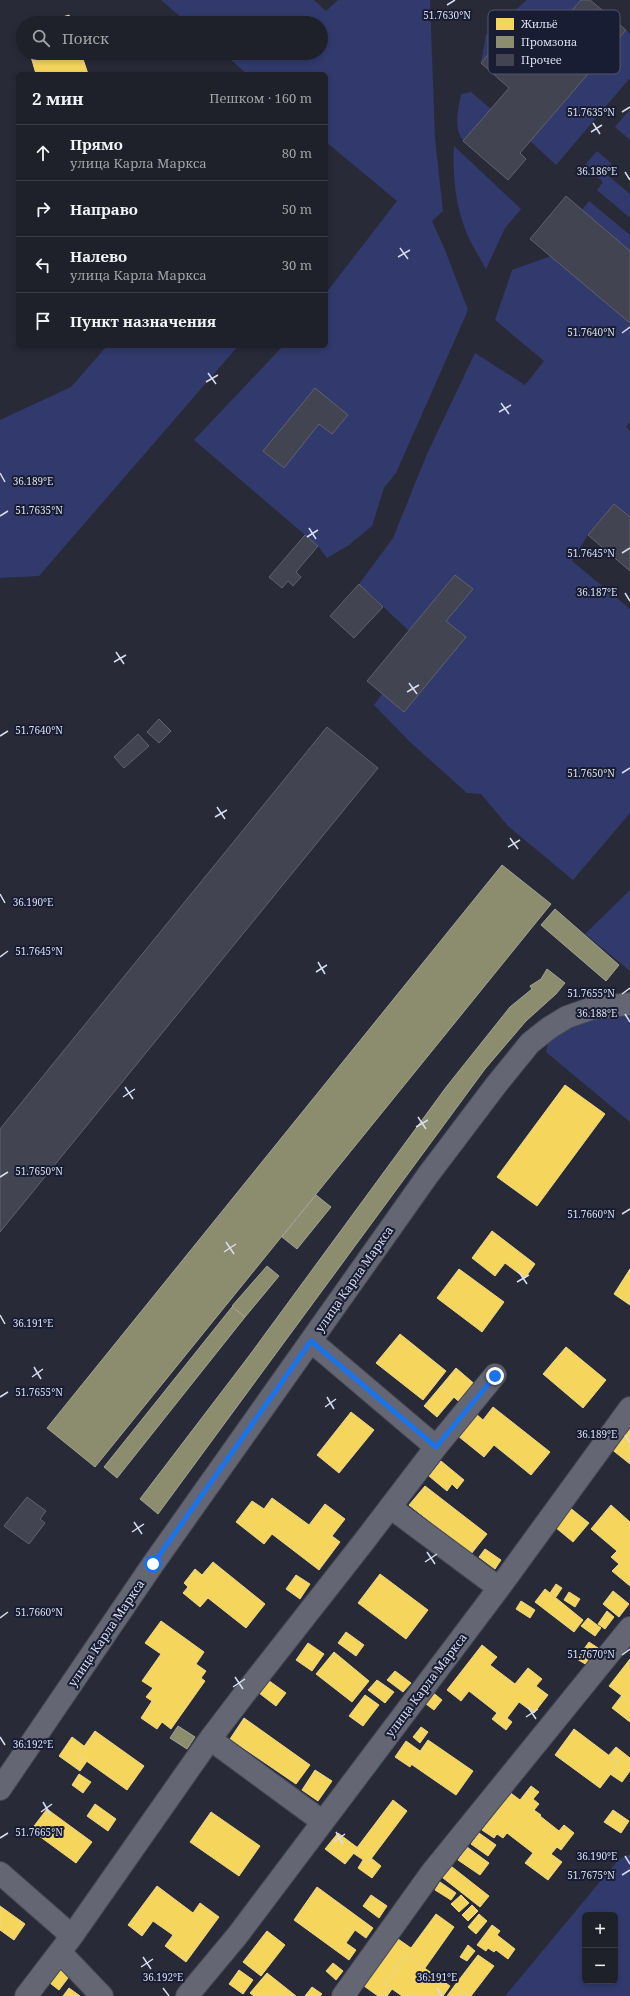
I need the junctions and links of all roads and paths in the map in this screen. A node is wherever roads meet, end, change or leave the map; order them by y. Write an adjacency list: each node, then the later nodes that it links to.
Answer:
1 (630, 1004): 2 (street, улица Карла Маркса)
2 (311, 1341): 5 (street); 10 (street, улица Карла Маркса)
3 (495, 1376): 5 (street)
4 (630, 1408): 7 (street, улица Карла Маркса)
5 (436, 1447): 6 (street)
6 (390, 1507): 7 (street); 9 (street)
7 (499, 1588): 11 (street, улица Карла Маркса)
8 (630, 1628): 17 (street)
9 (210, 1739): 11 (street); 13 (street)
10 (0, 1789)
11 (323, 1822): 16 (street, улица Карла Маркса)
12 (0, 1873): 13 (street)
13 (66, 1944): 14 (street); 15 (street)
14 (26, 1996)
15 (102, 1996)
16 (186, 1996)
17 (343, 1996)

